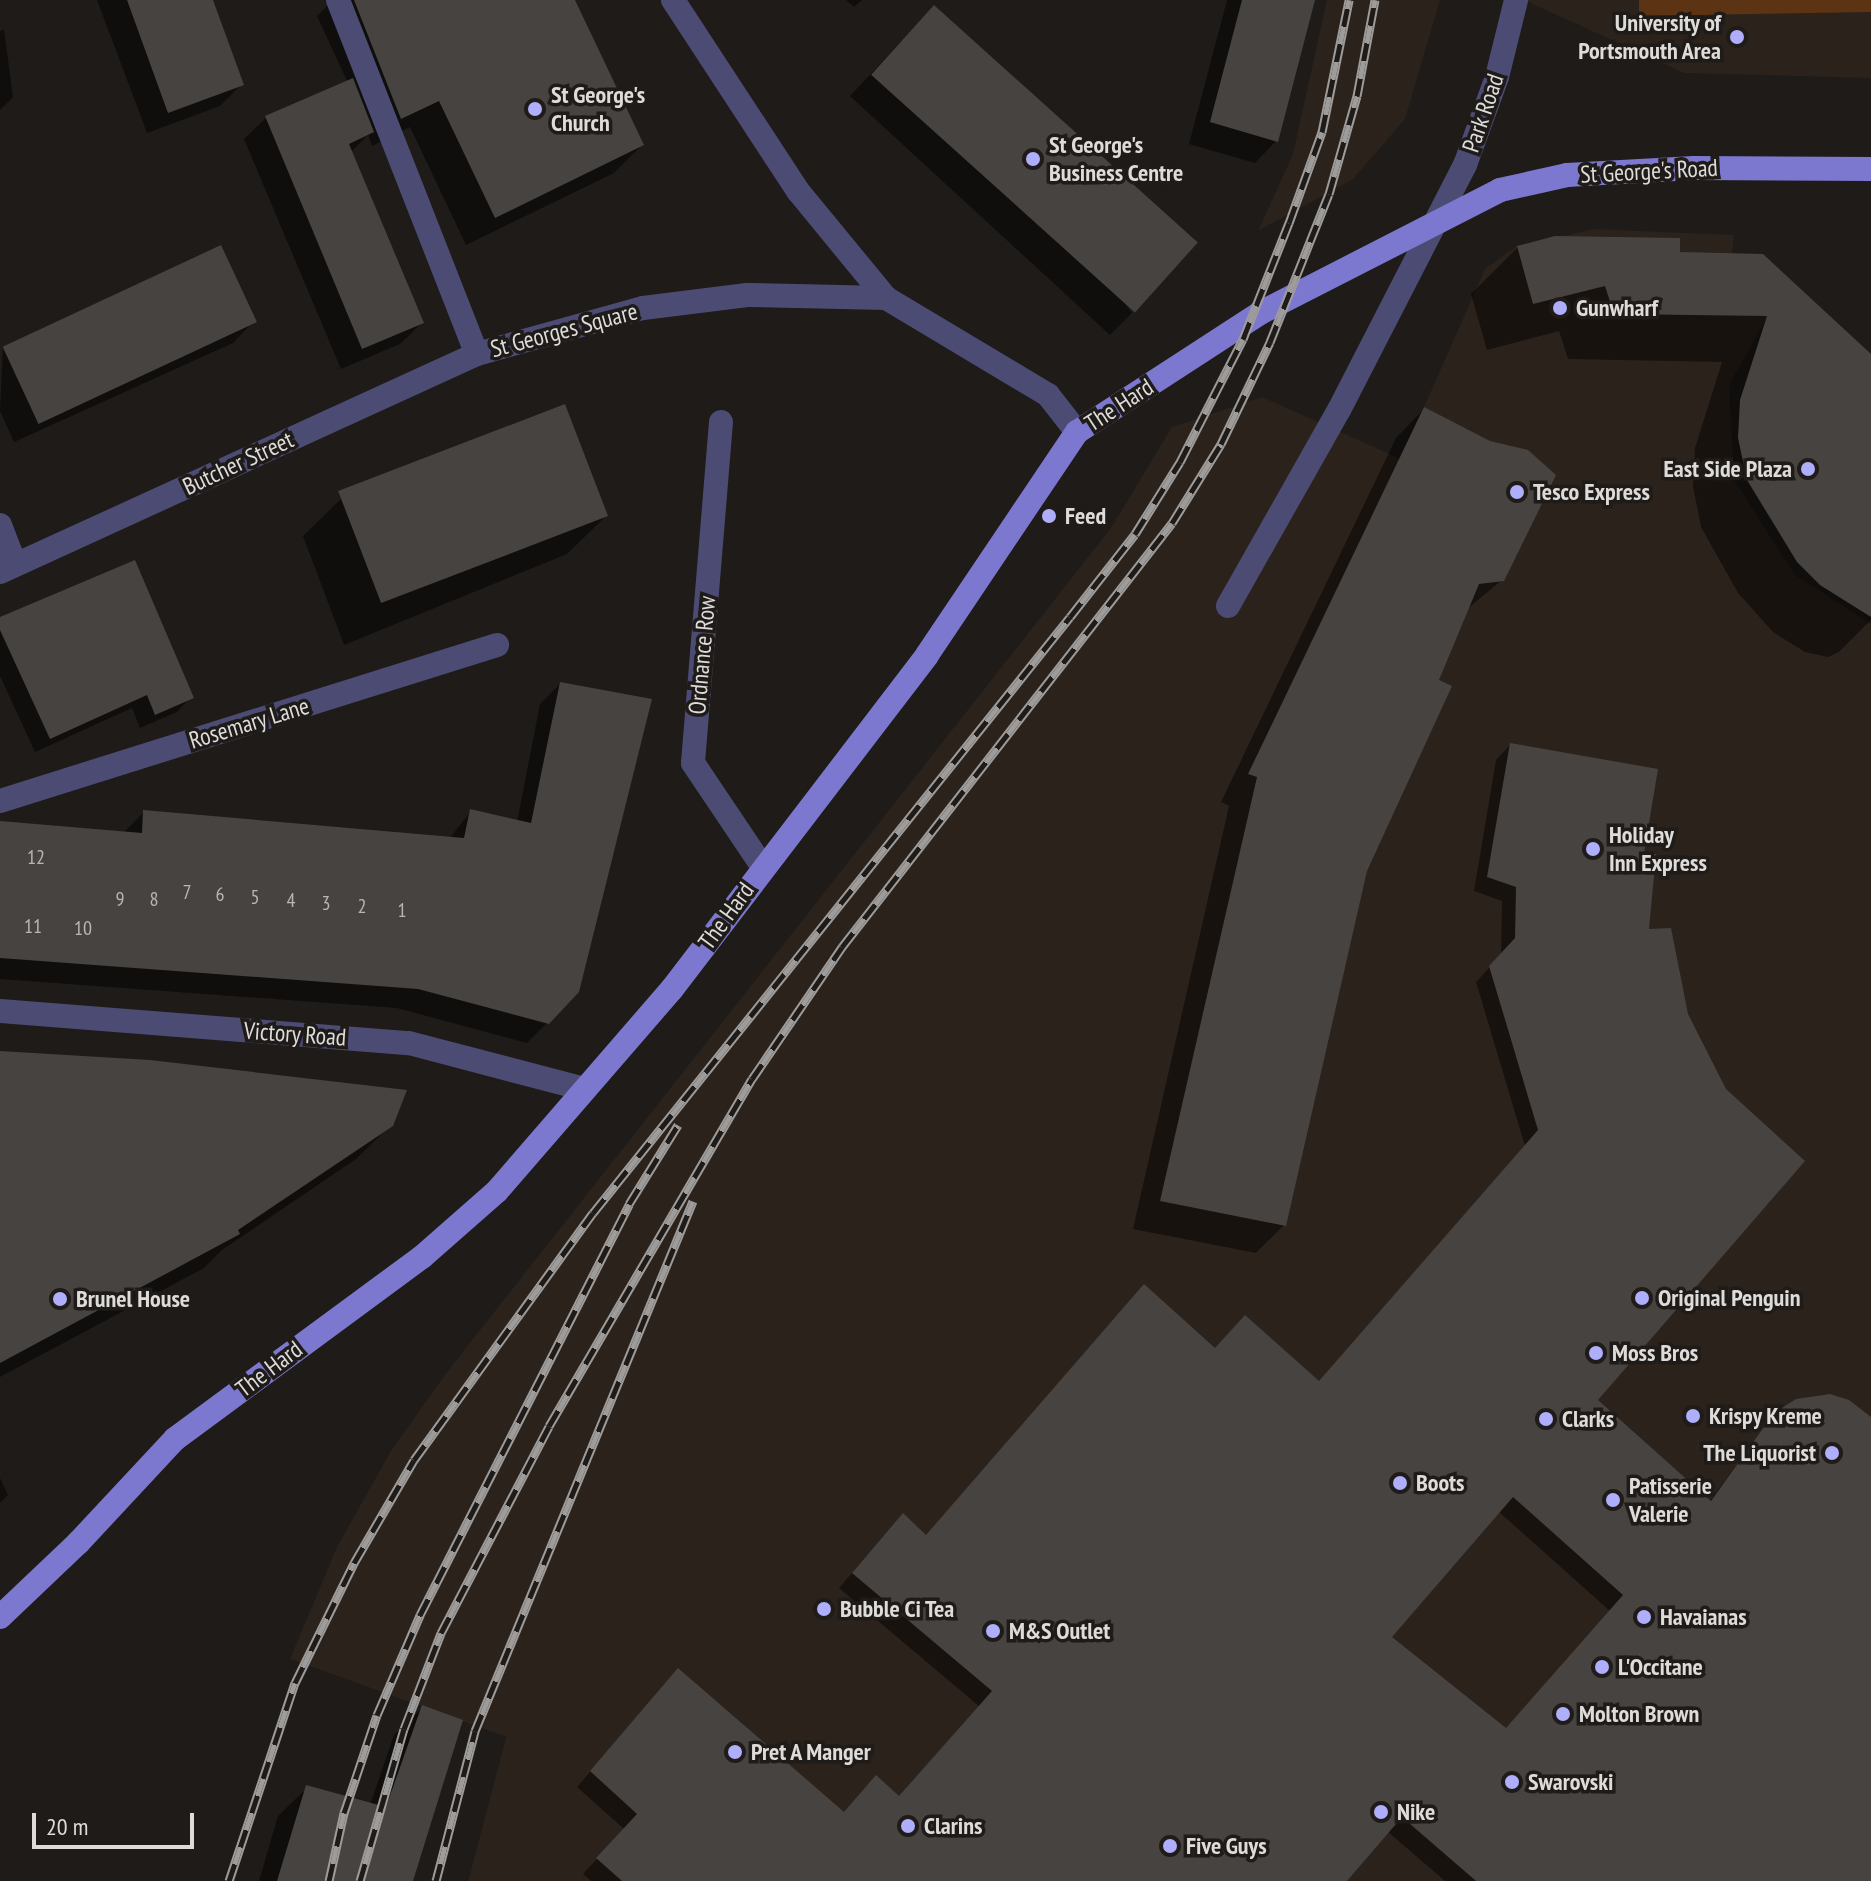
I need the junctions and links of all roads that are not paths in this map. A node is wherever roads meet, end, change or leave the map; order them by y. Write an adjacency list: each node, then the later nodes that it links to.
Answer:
1 (338, 0): 7 (street, St Georges Square)
2 (673, 0): 6 (street, St Georges Square)
3 (1516, 0): 5 (street, Park Road)
4 (1871, 169): 5 (main road, St George's Road)
5 (1436, 221): 9 (main road, The Hard); 12 (street, Park Road)
6 (886, 298): 7 (street, St Georges Square); 9 (street, St Georges Square)
7 (477, 354): 11 (street, Butcher Street)
8 (721, 422): 15 (street, Ordnance Row)
9 (1077, 432): 15 (main road, The Hard)
10 (0, 525): 11 (street)
11 (8, 568)
12 (1228, 606)
13 (497, 645): 14 (street, Rosemary Lane)
14 (0, 801)
15 (763, 867): 17 (main road, The Hard)
16 (0, 1011): 17 (street, Victory Road)
17 (584, 1089): 18 (main road, The Hard)
18 (0, 1617)

